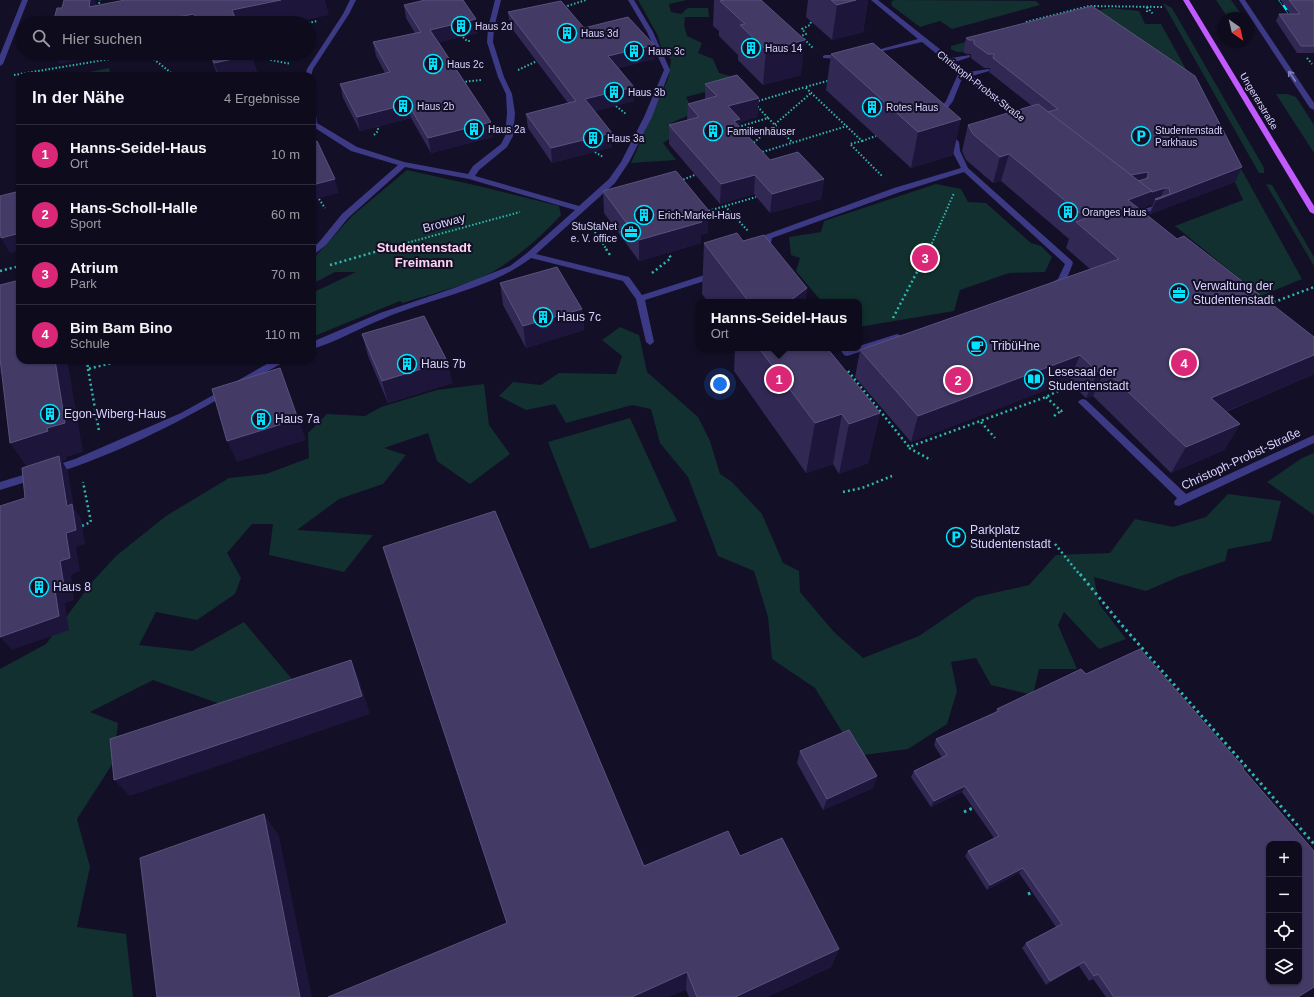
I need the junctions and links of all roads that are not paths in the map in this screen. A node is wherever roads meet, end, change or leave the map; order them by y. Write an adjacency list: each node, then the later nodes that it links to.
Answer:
1 (25, 0): 8 (street)
2 (353, 0): 13 (street)
3 (498, 0): 25 (street)
4 (631, 0): 27 (street)
5 (874, 0): 10 (street, Christoph-Probst-Straße)
6 (1186, 0): 29 (main road, Ungererstraße)
7 (1242, 0): 20 (street, one-way to 7)
8 (19, 16)
9 (16, 23): 16 (street)
10 (922, 40): 12 (street); 15 (street, Christoph-Probst-Straße)
11 (968, 56): 15 (street)
12 (824, 58)
13 (316, 60)
14 (316, 60): 18 (street)
15 (949, 61): 19 (street, Christoph-Probst-Straße)
16 (0, 64)
17 (986, 70): 19 (street)
18 (309, 72)
19 (964, 73): 22 (street, Christoph-Probst-Straße); 24 (street)
20 (1314, 108)
21 (316, 125): 23 (street)
22 (1030, 126)
23 (403, 164): 25 (street); 30 (street)
24 (965, 169): 32 (street); 34 (street)
25 (470, 177): 27 (street)
26 (1159, 206): 28 (street)
27 (580, 209): 31 (street)
28 (1140, 212)
29 (1314, 212)
30 (316, 249)
31 (530, 255): 35 (street); 38 (street)
32 (764, 260)
33 (721, 273): 35 (street)
34 (1040, 289)
35 (640, 299): 37 (street)
36 (909, 334): 39 (street)
37 (650, 342)
38 (316, 344)
39 (862, 349)
40 (273, 364): 43 (street)
41 (1083, 402): 42 (street, Christoph-Probst-Straße)
42 (1314, 439)
43 (0, 486)

